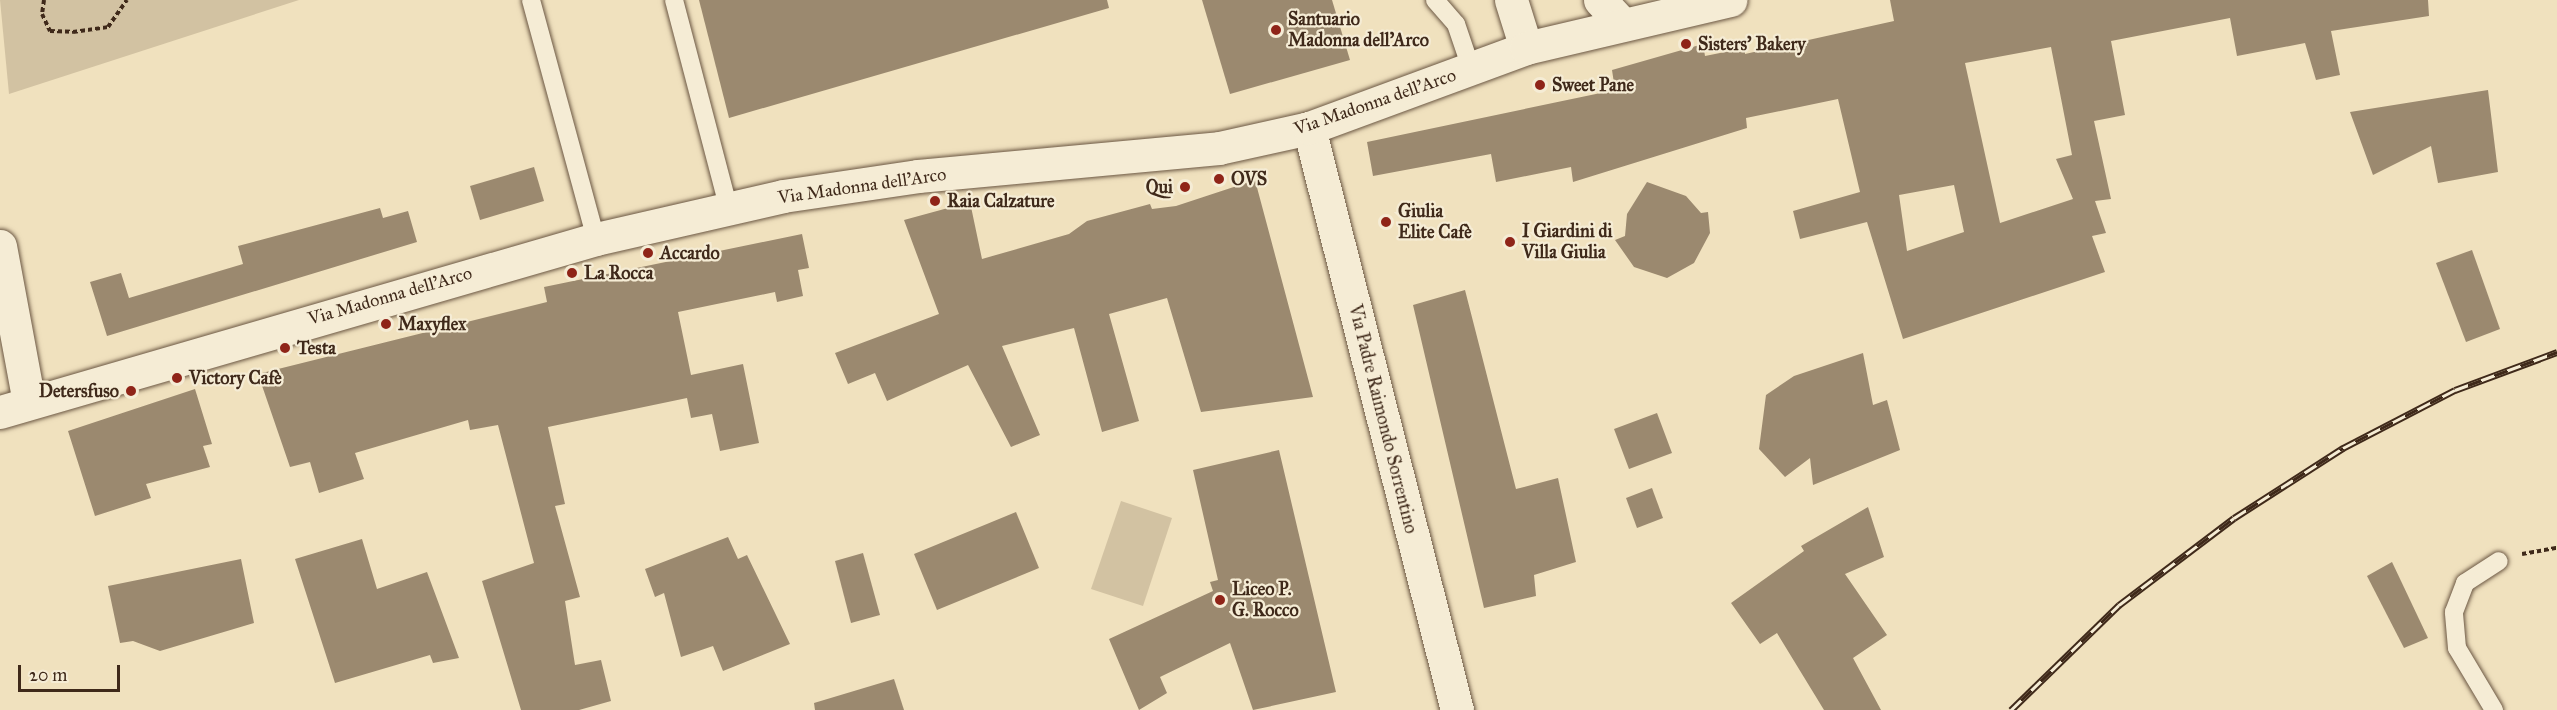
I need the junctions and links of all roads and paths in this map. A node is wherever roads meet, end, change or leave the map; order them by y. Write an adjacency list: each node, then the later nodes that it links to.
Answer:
1 (44, 0): 2 (path)
2 (127, 0)
3 (531, 0): 14 (lane)
4 (674, 0): 13 (lane)
5 (1435, 0): 11 (lane)
6 (1511, 0): 10 (main road)
7 (1600, 0): 9 (main road)
8 (1730, 0): 9 (main road, Via Madonna dell'Arco)
9 (1622, 24): 10 (main road, Via Madonna dell'Arco)
10 (1526, 48): 11 (main road, Via Madonna dell'Arco)
11 (1472, 68): 12 (main road, Via Madonna dell'Arco)
12 (1309, 128): 13 (main road, Via Madonna dell'Arco); 20 (main road, Via Padre Raimondo Sorrentino)
13 (729, 209): 14 (main road, Via Madonna dell'Arco)
14 (596, 239): 17 (main road, Via Madonna dell'Arco)
15 (0, 246): 16 (main road)
16 (6, 311): 17 (main road)
17 (14, 407)
18 (2557, 548): 19 (path)
19 (2499, 561): 21 (lane)
20 (1456, 710)
21 (2494, 710)

